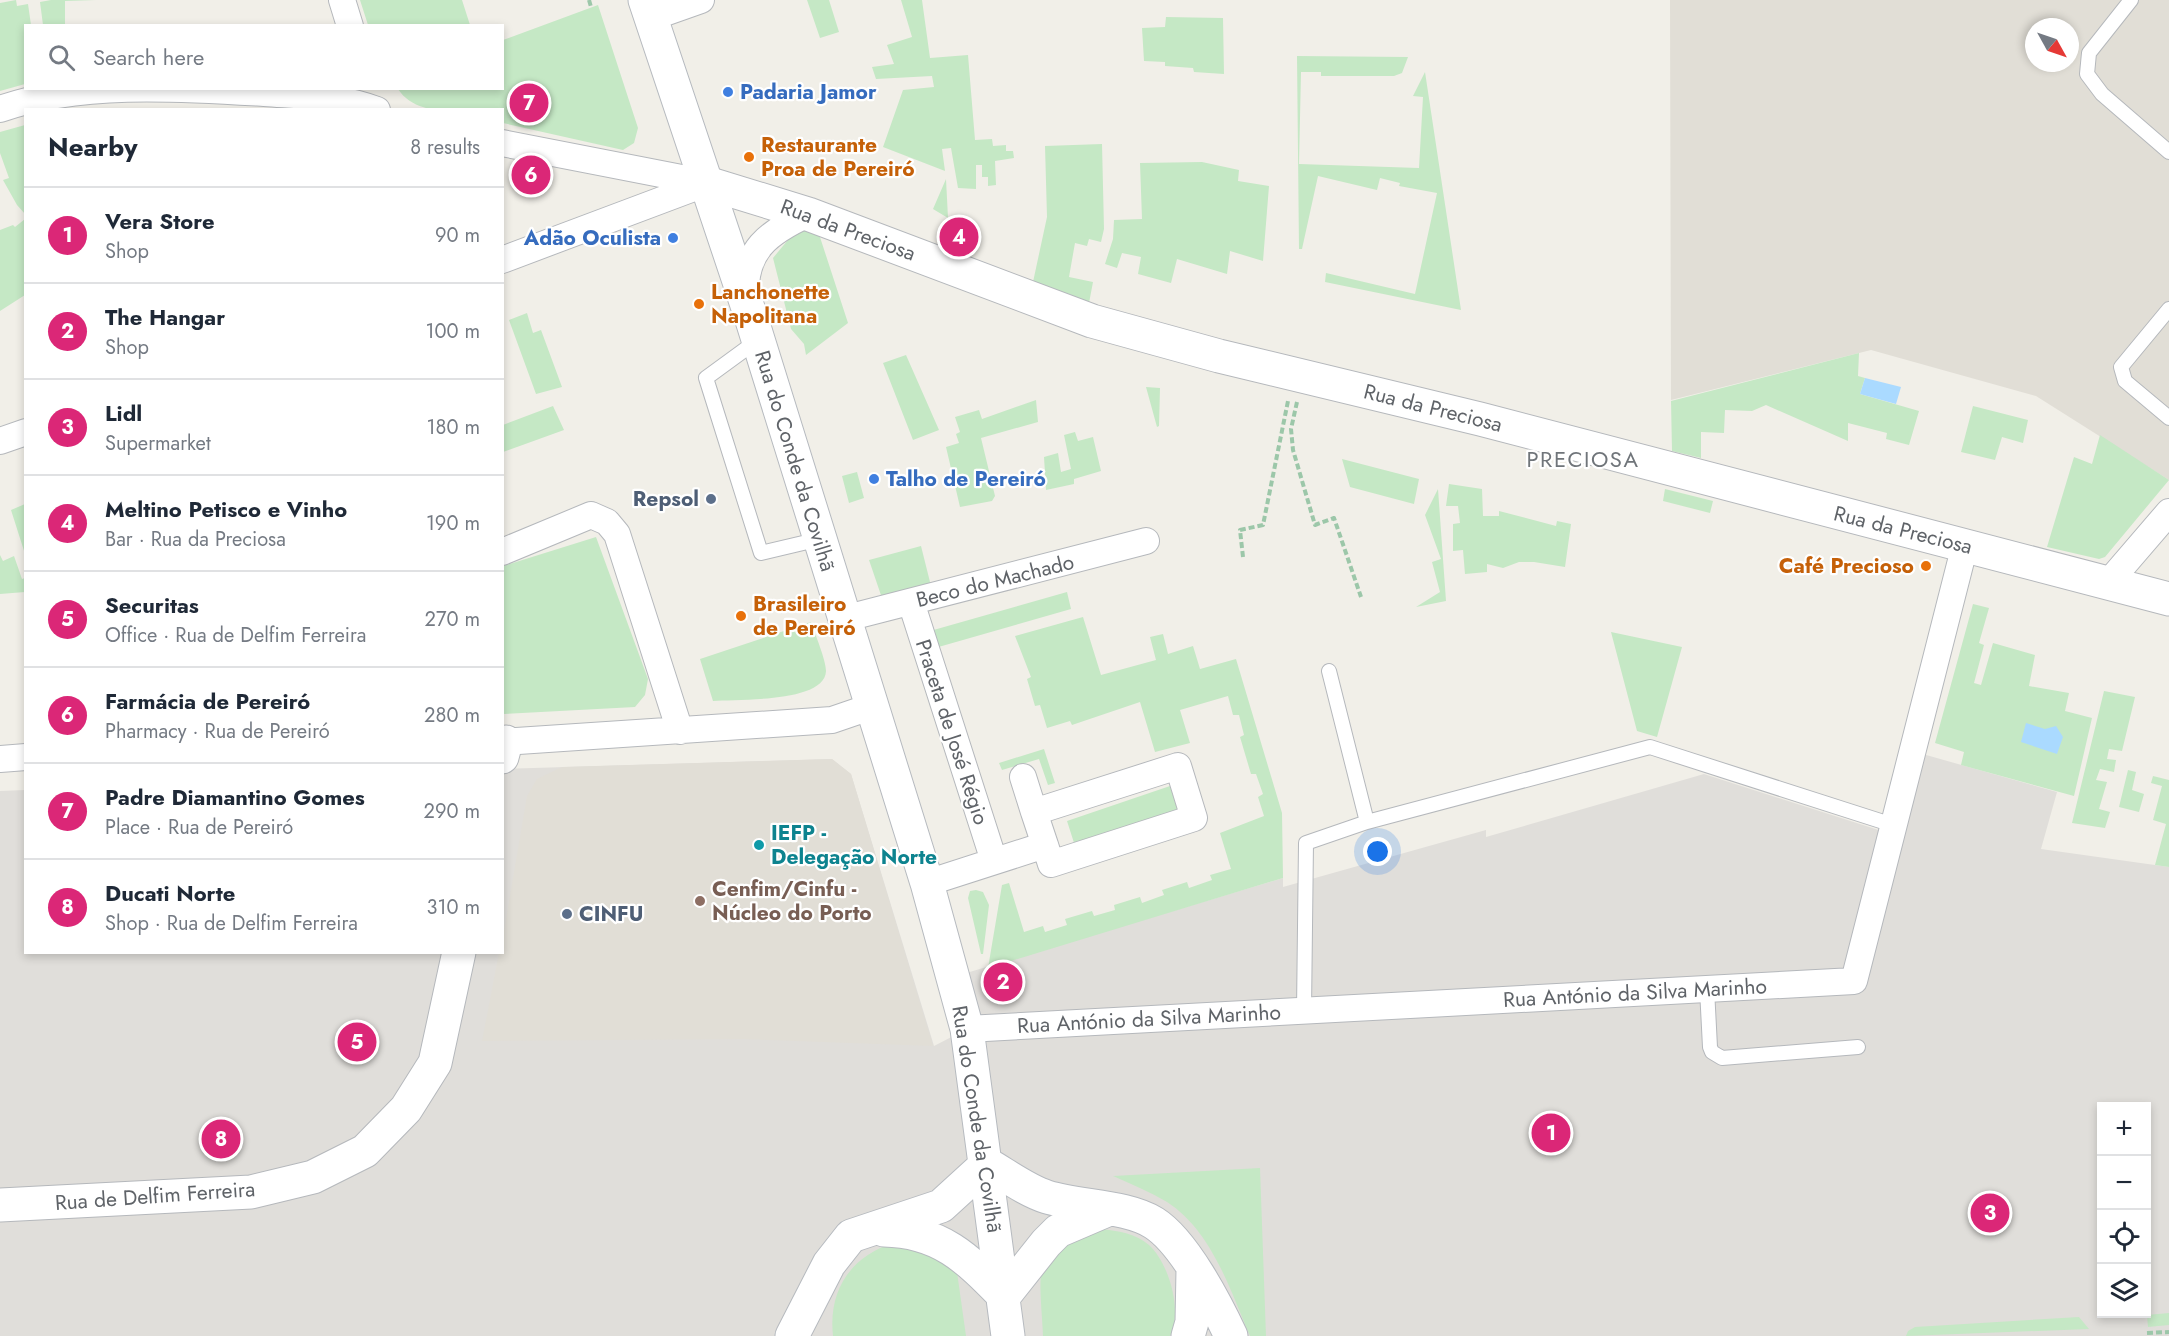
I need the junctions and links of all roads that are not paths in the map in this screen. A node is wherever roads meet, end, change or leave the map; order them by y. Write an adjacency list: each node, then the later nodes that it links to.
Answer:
1 (342, 0): 5 (street)
2 (701, 0): 4 (street)
3 (2131, 0): 13 (lane)
4 (648, 9): 14 (main road, Rua do Conde da Covilhã)
5 (349, 24)
6 (109, 90): 11 (street)
7 (173, 90): 9 (street)
8 (370, 90): 10 (street)
9 (373, 108)
10 (376, 108)
11 (0, 109)
12 (504, 143): 14 (street)
13 (2169, 152)
14 (707, 183): 15 (main road, Rua da Preciosa); 16 (street); 17 (main road, Rua do Conde da Covilhã)
15 (808, 214): 17 (street); 26 (main road, Rua da Preciosa)
16 (504, 259)
17 (746, 303): 19 (main road, Rua do Conde da Covilhã)
18 (2169, 309): 20 (lane)
19 (758, 340): 24 (main road, Rua do Conde da Covilhã); 24 (lane)
20 (2168, 416)
21 (24, 433): 22 (street)
22 (0, 441)
23 (2169, 512): 28 (street)
24 (820, 539): 31 (main road, Rua do Conde da Covilhã)
25 (1146, 541): 30 (street, Beco do Machado)
26 (1965, 545): 28 (main road, Rua da Preciosa); 41 (street, Rua António da Silva Marinho)
27 (504, 551): 34 (street)
28 (2108, 583): 29 (main road, Rua da Preciosa)
29 (2169, 599)
30 (911, 602): 31 (street, Beco do Machado); 43 (street, Praceta de José Régio)
31 (843, 619): 33 (main road, Rua do Conde da Covilhã)
32 (1329, 671): 40 (lane)
33 (870, 707): 34 (street); 44 (main road, Rua do Conde da Covilhã)
34 (680, 731): 35 (street)
35 (504, 747)
36 (24, 757): 37 (street)
37 (0, 759)
38 (1023, 777): 39 (street)
39 (1034, 812): 42 (street); 42 (street)
40 (1367, 822): 41 (lane); 47 (lane)
41 (1893, 825): 46 (street, Rua António da Silva Marinho)
42 (1045, 845): 43 (street)
43 (994, 861): 44 (street)
44 (927, 883): 48 (main road, Rua do Conde da Covilhã)
45 (459, 954): 51 (main road, Rua de Delfim Ferreira)
46 (1707, 989): 47 (street, Rua António da Silva Marinho); 49 (lane)
47 (1305, 1010): 48 (street, Rua António da Silva Marinho)
48 (967, 1029): 50 (main road, Rua do Conde da Covilhã)
49 (1858, 1047)
50 (987, 1164): 52 (main road); 53 (main road); 56 (main road, Rua do Conde da Covilhã)
51 (0, 1205)
52 (1107, 1210): 54 (main road); 56 (main road)
53 (868, 1229): 55 (main road); 56 (main road)
54 (1193, 1270): 60 (main road); 61 (main road)
55 (823, 1278): 57 (main road); 58 (main road)
56 (1004, 1296): 59 (main road, Rua do Conde da Covilhã)
57 (792, 1336)
58 (820, 1336)
59 (1008, 1336)
60 (1188, 1336)
61 (1231, 1336)

